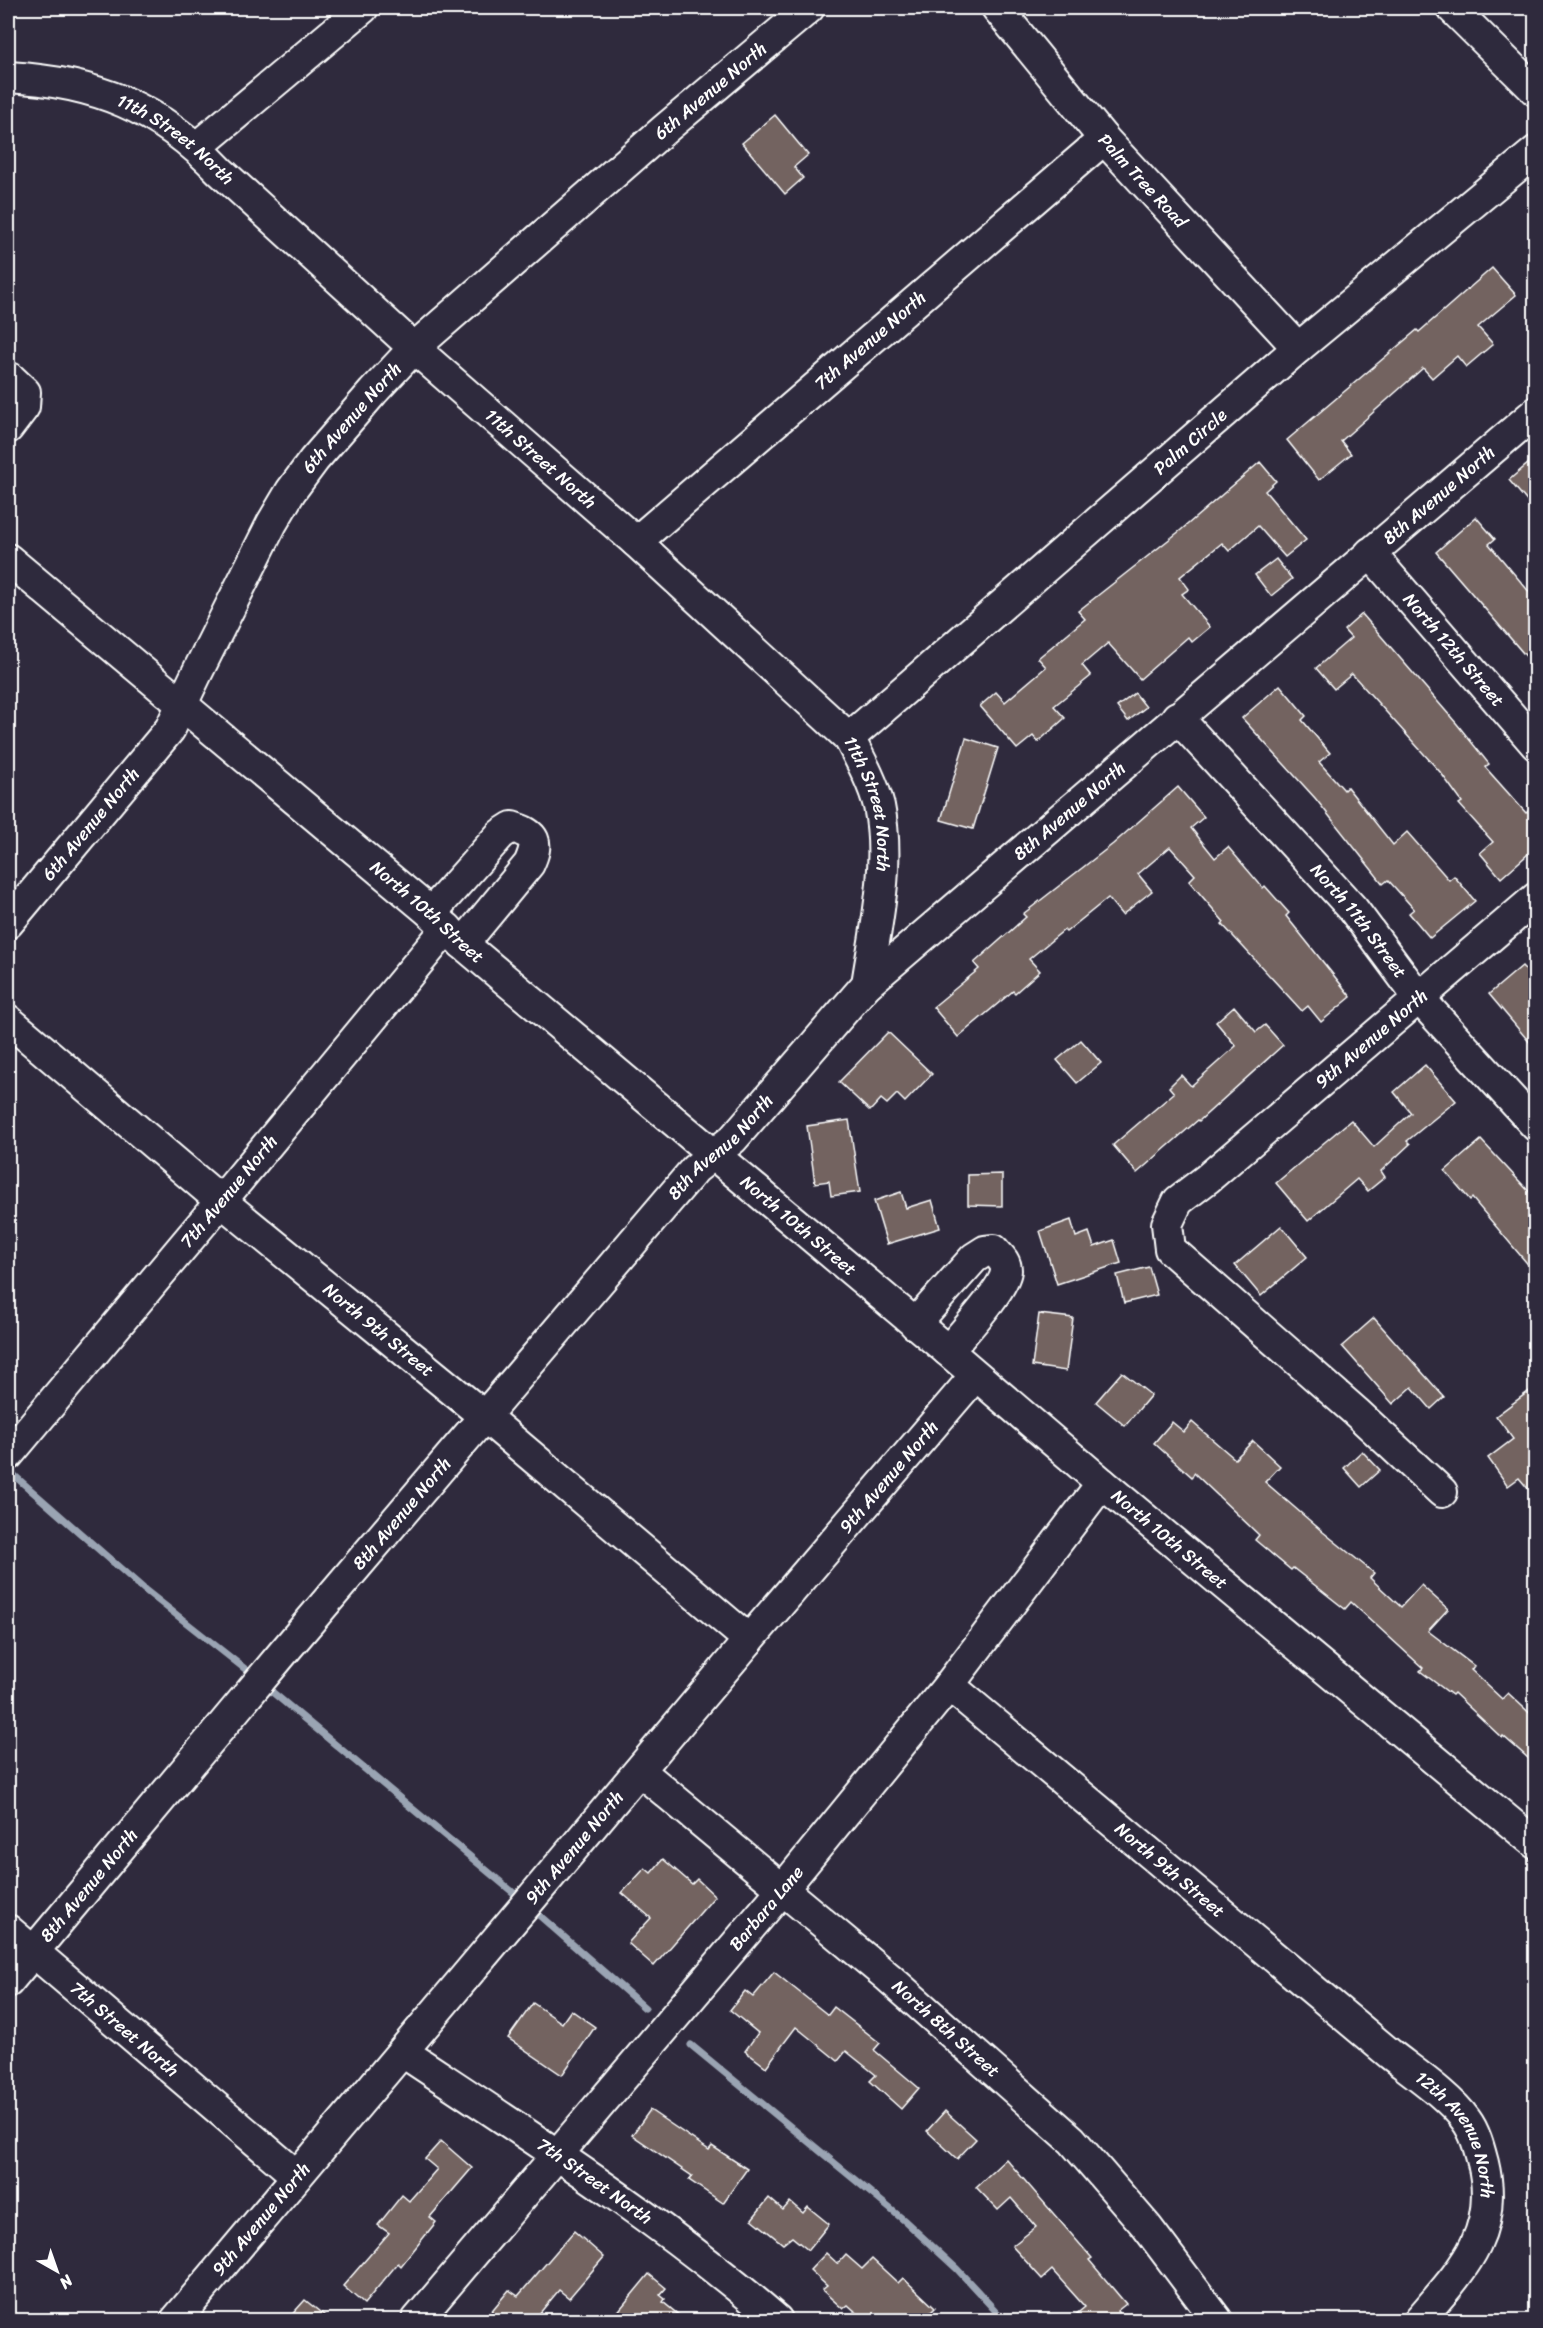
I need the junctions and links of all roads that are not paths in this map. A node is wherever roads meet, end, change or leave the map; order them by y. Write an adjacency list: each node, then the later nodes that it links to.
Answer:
1 (363, 8): 8 (street)
2 (809, 8): 10 (street, 6th Avenue North)
3 (997, 8): 7 (street, Palm Tree Road)
4 (1452, 8): 6 (street)
5 (8, 77): 8 (street, 11th Street North)
6 (1536, 91)
7 (1104, 139): 11 (street, Palm Tree Road); 15 (street, 7th Avenue North)
8 (197, 147): 10 (street, 11th Street North)
9 (1536, 151): 11 (street, Palm Circle)
10 (414, 348): 15 (street, 11th Street North); 18 (street, 6th Avenue North)
11 (1298, 348): 20 (street, Palm Circle)
12 (8, 378): 14 (street)
13 (1536, 412): 16 (street, 8th Avenue North)
14 (8, 428)
15 (636, 542): 20 (street, 11th Street North)
16 (1370, 553): 19 (street, 8th Avenue North); 21 (street, North 12th Street)
17 (8, 559): 18 (street, North 10th Street)
18 (182, 707): 23 (street, 6th Avenue North); 24 (street, North 10th Street)
19 (1177, 717): 25 (street, 8th Avenue North); 26 (street, North 11th Street)
20 (849, 738): 25 (street, 11th Street North)
21 (1536, 746)
22 (1536, 898): 26 (street, 9th Avenue North)
23 (8, 923)
24 (447, 928): 29 (street, North 10th Street); 30 (street, 7th Avenue North)
25 (867, 984): 29 (street, 8th Avenue North)
26 (1419, 998): 28 (street, North 11th Street); 37 (street, 9th Avenue North)
27 (8, 1020): 30 (street, North 9th Street)
28 (1536, 1126)
29 (713, 1154): 31 (street, North 10th Street); 34 (street, 8th Avenue North)
30 (221, 1201): 34 (street, North 9th Street); 35 (street, 7th Avenue North)
31 (915, 1324): 32 (street, North 10th Street); 32 (street)
32 (948, 1351): 33 (street, North 10th Street)
33 (975, 1376): 36 (street, North 10th Street); 38 (street, 9th Avenue North)
34 (484, 1416): 38 (street, North 9th Street); 44 (street, 8th Avenue North)
35 (8, 1455)
36 (1102, 1484): 39 (street, Barbara Lane); 41 (street, North 10th Street)
37 (1442, 1492)
38 (749, 1640): 40 (street, 9th Avenue North)
39 (949, 1685): 42 (street, Barbara Lane); 47 (street, North 9th Street)
40 (640, 1771): 42 (street, North 8th Street); 46 (street, 9th Avenue North)
41 (1536, 1844)
42 (782, 1890): 48 (street, Barbara Lane); 53 (street, North 8th Street)
43 (8, 1930): 44 (street, 7th Street North)
44 (33, 1951): 45 (street, 8th Avenue North); 49 (street, 7th Street North)
45 (8, 1982)
46 (404, 2052): 48 (street, 7th Street North); 49 (street, 9th Avenue North)
47 (1389, 2054): 54 (street, 12th Avenue North)
48 (557, 2154): 50 (street, 7th Street North); 52 (street, Barbara Lane)
49 (297, 2176): 51 (street, 9th Avenue North)
50 (759, 2315)
51 (176, 2320)
52 (417, 2320)
53 (1217, 2320)
54 (1419, 2320)

